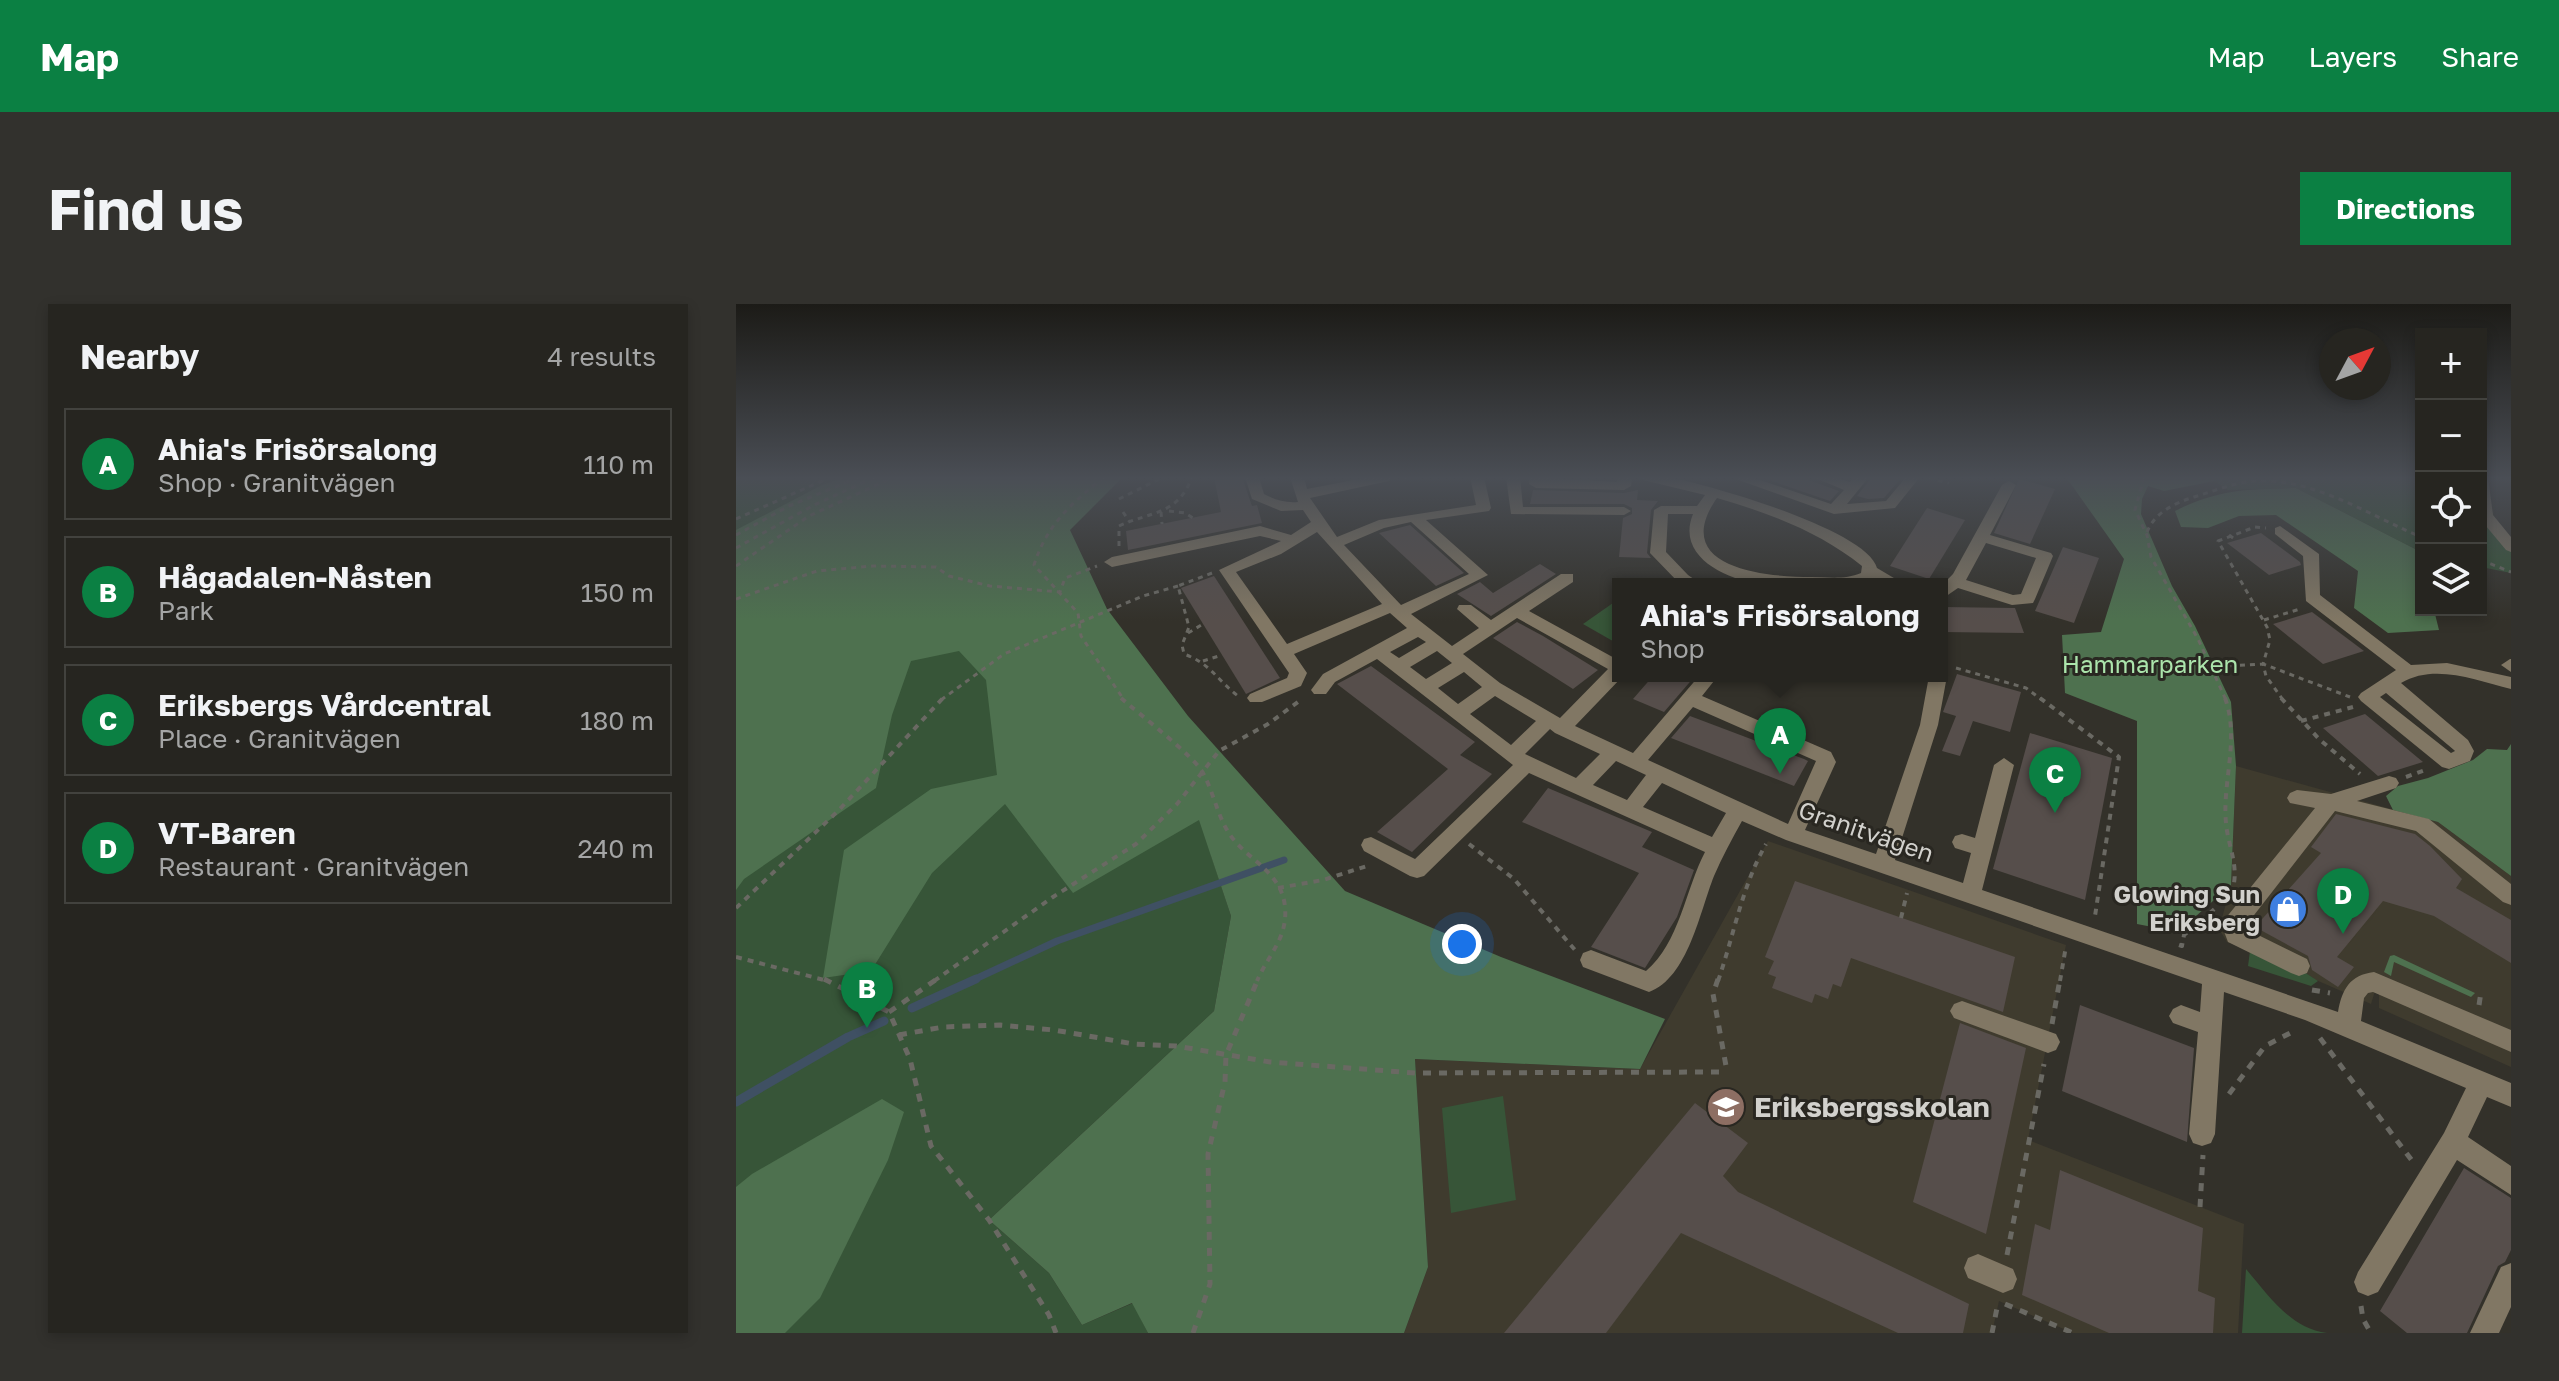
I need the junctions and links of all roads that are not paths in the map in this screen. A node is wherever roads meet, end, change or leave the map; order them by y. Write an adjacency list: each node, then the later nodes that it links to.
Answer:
1 (1318, 525): 13 (street)
2 (1320, 525): 12 (street, Granitvägen)
3 (1379, 525): 12 (street)
4 (1423, 525): 24 (street)
5 (1660, 525): 15 (street)
6 (1695, 525): 15 (street)
7 (1804, 525): 20 (street)
8 (1987, 525): 11 (street)
9 (2493, 525): 14 (street)
10 (2280, 531): 34 (street)
11 (1981, 537): 21 (street); 21 (street)
12 (1334, 544): 24 (street, Granitvägen)
13 (1289, 545): 16 (street); 29 (street)
14 (2511, 547)
15 (1687, 559): 18 (street); 19 (street)
16 (1116, 561)
17 (1567, 578): 25 (street)
18 (1682, 578)
19 (1753, 578)
20 (1867, 578)
21 (1956, 582): 22 (street)
22 (1948, 589)
23 (1465, 609): 26 (street)
24 (1395, 610): 27 (street, Granitvägen); 29 (street)
25 (1517, 611): 26 (street); 32 (street)
26 (1491, 628): 30 (street)
27 (1417, 630): 28 (street); 30 (street, Granitvägen)
28 (1378, 651): 33 (street); 40 (street)
29 (1284, 652): 44 (street)
30 (1450, 655): 33 (street); 42 (street, Granitvägen); 43 (street)
31 (2451, 658): 35 (street)
32 (1612, 664)
33 (1397, 667): 43 (street)
34 (2408, 671): 35 (street); 41 (street)
35 (2475, 675): 39 (street)
36 (1612, 676): 47 (street)
37 (1704, 682): 45 (street)
38 (1944, 682): 62 (street)
39 (2511, 683)
40 (1324, 684)
41 (2392, 684): 41 (street)
42 (1494, 687): 46 (street); 47 (street, Granitvägen)
43 (1425, 688): 46 (street)
44 (1256, 698)
45 (1689, 698): 50 (street); 59 (street)
46 (1457, 714): 49 (street)
47 (1555, 724): 48 (street, Granitvägen); 49 (street)
48 (1612, 753): 50 (street, Granitvägen); 54 (street)
49 (1519, 760): 54 (street); 60 (street)
50 (1635, 763): 52 (street, Granitvägen)
51 (2004, 765): 63 (street)
52 (1658, 774): 57 (street); 58 (street, Granitvägen)
53 (2389, 783): 56 (street)
54 (1578, 788): 57 (street)
55 (2297, 798): 56 (street)
56 (2331, 802): 64 (street); 66 (street)
57 (1630, 810): 61 (street)
58 (1738, 811): 59 (street, Granitvägen); 61 (street)
59 (1784, 831): 62 (street, Granitvägen)
60 (1371, 845)
61 (1717, 848): 65 (street)
62 (1883, 865): 63 (street, Granitvägen)
63 (1970, 895): 67 (street, Granitvägen)
64 (2511, 896)
65 (1591, 960)
66 (2299, 966)
67 (2214, 977): 70 (street); 71 (street, Granitvägen)
68 (1962, 1011): 73 (street)
69 (2181, 1016): 70 (street)
70 (2210, 1026): 76 (street)
71 (2349, 1026): 72 (street); 74 (street, Granitvägen)
72 (2511, 1041)
73 (2048, 1042)
74 (2482, 1081): 75 (street, Granitvägen); 77 (street)
75 (2511, 1095)
76 (2202, 1134)
77 (2453, 1142): 78 (street); 80 (street)
78 (2511, 1182)
79 (2511, 1277): 81 (street)
80 (2368, 1282)
81 (2484, 1333)

